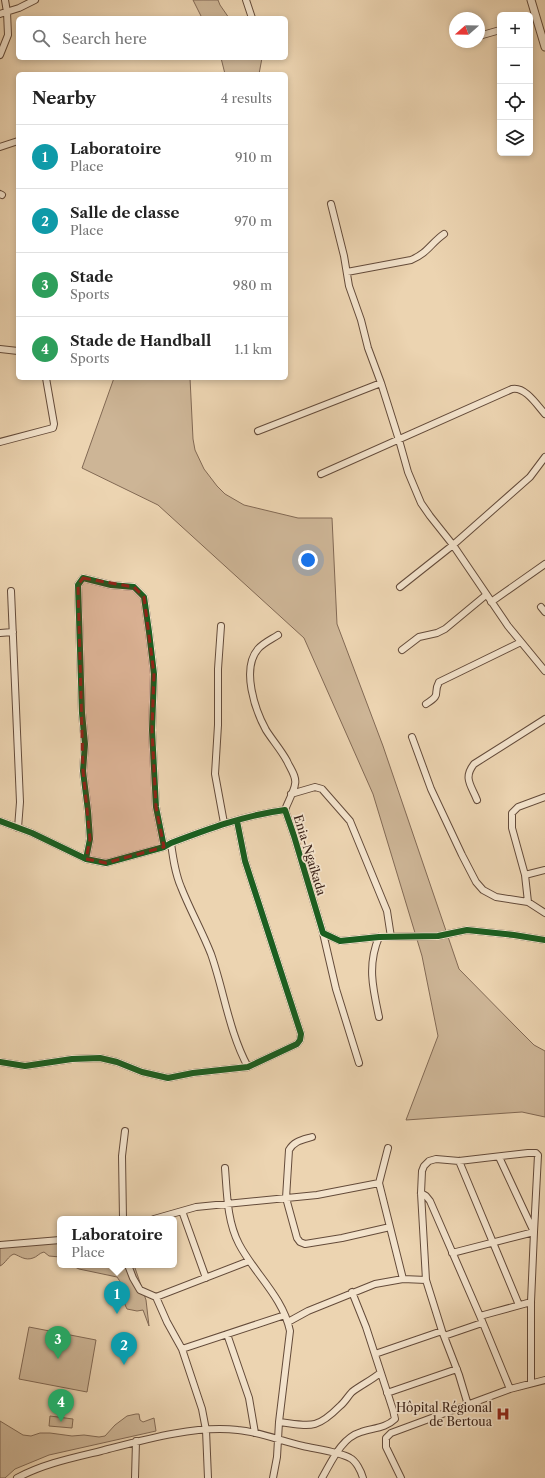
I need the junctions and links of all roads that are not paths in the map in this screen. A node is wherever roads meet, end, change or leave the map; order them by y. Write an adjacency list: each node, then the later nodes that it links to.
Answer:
1 (5, 0): 5 (street)
2 (36, 0): 5 (street)
3 (246, 0): 7 (street)
4 (532, 0): 8 (street)
5 (8, 12): 6 (street); 12 (street)
6 (0, 14)
7 (251, 16)
8 (534, 20): 11 (street)
9 (497, 31): 10 (street)
10 (485, 34)
11 (545, 47)
12 (0, 55)
13 (16, 142): 14 (street)
14 (0, 147)
15 (331, 204): 17 (street)
16 (444, 234): 17 (street)
17 (347, 272): 21 (street)
18 (0, 349): 19 (street)
19 (16, 351)
20 (46, 380): 25 (street)
21 (381, 383): 23 (street); 24 (street)
22 (545, 414): 24 (street)
23 (258, 431)
24 (399, 440): 27 (street); 28 (street)
25 (0, 442)
26 (545, 457): 28 (street)
27 (320, 474)
28 (453, 545): 30 (street); 32 (street)
29 (545, 564): 33 (street)
30 (400, 587)
31 (10, 591): 35 (street)
32 (486, 595): 33 (street); 39 (street)
33 (491, 602): 38 (street)
34 (221, 626): 50 (street)
35 (13, 632): 36 (street); 51 (street)
36 (0, 633)
37 (278, 634): 44 (street)
38 (520, 642): 40 (street); 41 (street)
39 (402, 650)
40 (545, 672)
41 (426, 704)
42 (545, 719): 46 (street)
43 (412, 737): 57 (street)
44 (291, 794): 47 (street); 61 (street)
45 (545, 797): 56 (street)
46 (477, 800)
47 (285, 810): 49 (street, Enia-Ngaîkada); 59 (street, Enia-Ngaîkada)
48 (0, 821): 51 (street, Enia-Ngaîkada)
49 (237, 821): 50 (street, Enia-Ngaîkada); 66 (street)
50 (224, 823): 52 (street, Enia-Ngaîkada)
51 (18, 828): 54 (street, Enia-Ngaîkada)
52 (171, 843): 53 (street, Enia-Ngaîkada); 66 (street)
53 (164, 847): 54 (street, Enia-Ngaîkada); 54 (street)
54 (86, 859)
55 (545, 870): 56 (street)
56 (525, 874): 57 (street)
57 (528, 902): 58 (street)
58 (545, 913)
59 (323, 933): 60 (street); 65 (street, Enia-Ngaîkada)
60 (379, 937): 61 (street); 63 (street)
61 (391, 937): 62 (street)
62 (545, 940)
63 (379, 1017)
64 (0, 1062): 66 (street)
65 (359, 1063)
66 (248, 1067)
67 (125, 1131): 80 (street)
68 (312, 1137): 77 (street)
69 (388, 1148): 75 (street)
70 (545, 1154): 71 (street)
71 (538, 1155): 72 (street); 83 (street)
72 (500, 1157): 73 (street); 83 (street)
73 (459, 1162): 76 (street); 85 (street)
74 (225, 1168): 78 (street)
75 (379, 1183): 77 (street); 82 (street)
76 (420, 1193): 87 (street); 92 (street)
77 (286, 1198): 78 (street); 82 (street)
78 (228, 1204): 79 (street); 88 (street)
79 (182, 1211): 81 (street); 90 (street)
80 (123, 1216)
81 (164, 1216)
82 (390, 1227): 91 (street)
83 (534, 1232): 85 (street); 95 (street)
84 (57, 1240): 86 (street)
85 (493, 1243): 87 (street); 96 (street)
86 (0, 1245)
87 (452, 1253): 98 (street)
88 (248, 1261): 90 (street); 97 (street)
89 (129, 1268): 94 (street)
90 (206, 1278): 94 (street)
91 (403, 1280): 92 (street); 93 (street)
92 (426, 1280): 102 (street)
93 (352, 1292): 99 (street); 104 (street)
94 (156, 1296): 103 (street)
95 (531, 1302): 96 (street); 108 (street)
96 (519, 1305): 98 (street)
97 (285, 1315): 99 (street); 101 (street)
98 (480, 1316): 100 (street)
99 (288, 1322): 112 (street)
100 (482, 1323): 102 (street); 109 (street)
101 (227, 1334): 103 (street); 114 (street)
102 (443, 1334): 104 (street); 105 (street)
103 (182, 1349): 113 (street)
104 (375, 1354): 106 (street)
105 (457, 1369): 110 (street); 111 (street)
106 (380, 1373): 110 (street); 112 (street)
107 (545, 1380): 108 (street)
108 (531, 1383): 109 (street)
109 (510, 1390): 111 (street)
110 (387, 1393): 117 (street)
111 (468, 1405): 124 (street)
112 (279, 1422): 115 (street)
113 (206, 1430): 114 (street); 116 (street); 120 (street)
114 (255, 1433): 115 (street)
115 (278, 1440): 117 (street); 121 (street)
116 (136, 1442): 118 (street); 119 (street)
117 (337, 1454): 122 (street); 123 (street)
118 (17, 1478)
119 (134, 1478)
120 (208, 1478)
121 (273, 1478)
122 (322, 1478)
123 (363, 1478)
124 (401, 1478)

